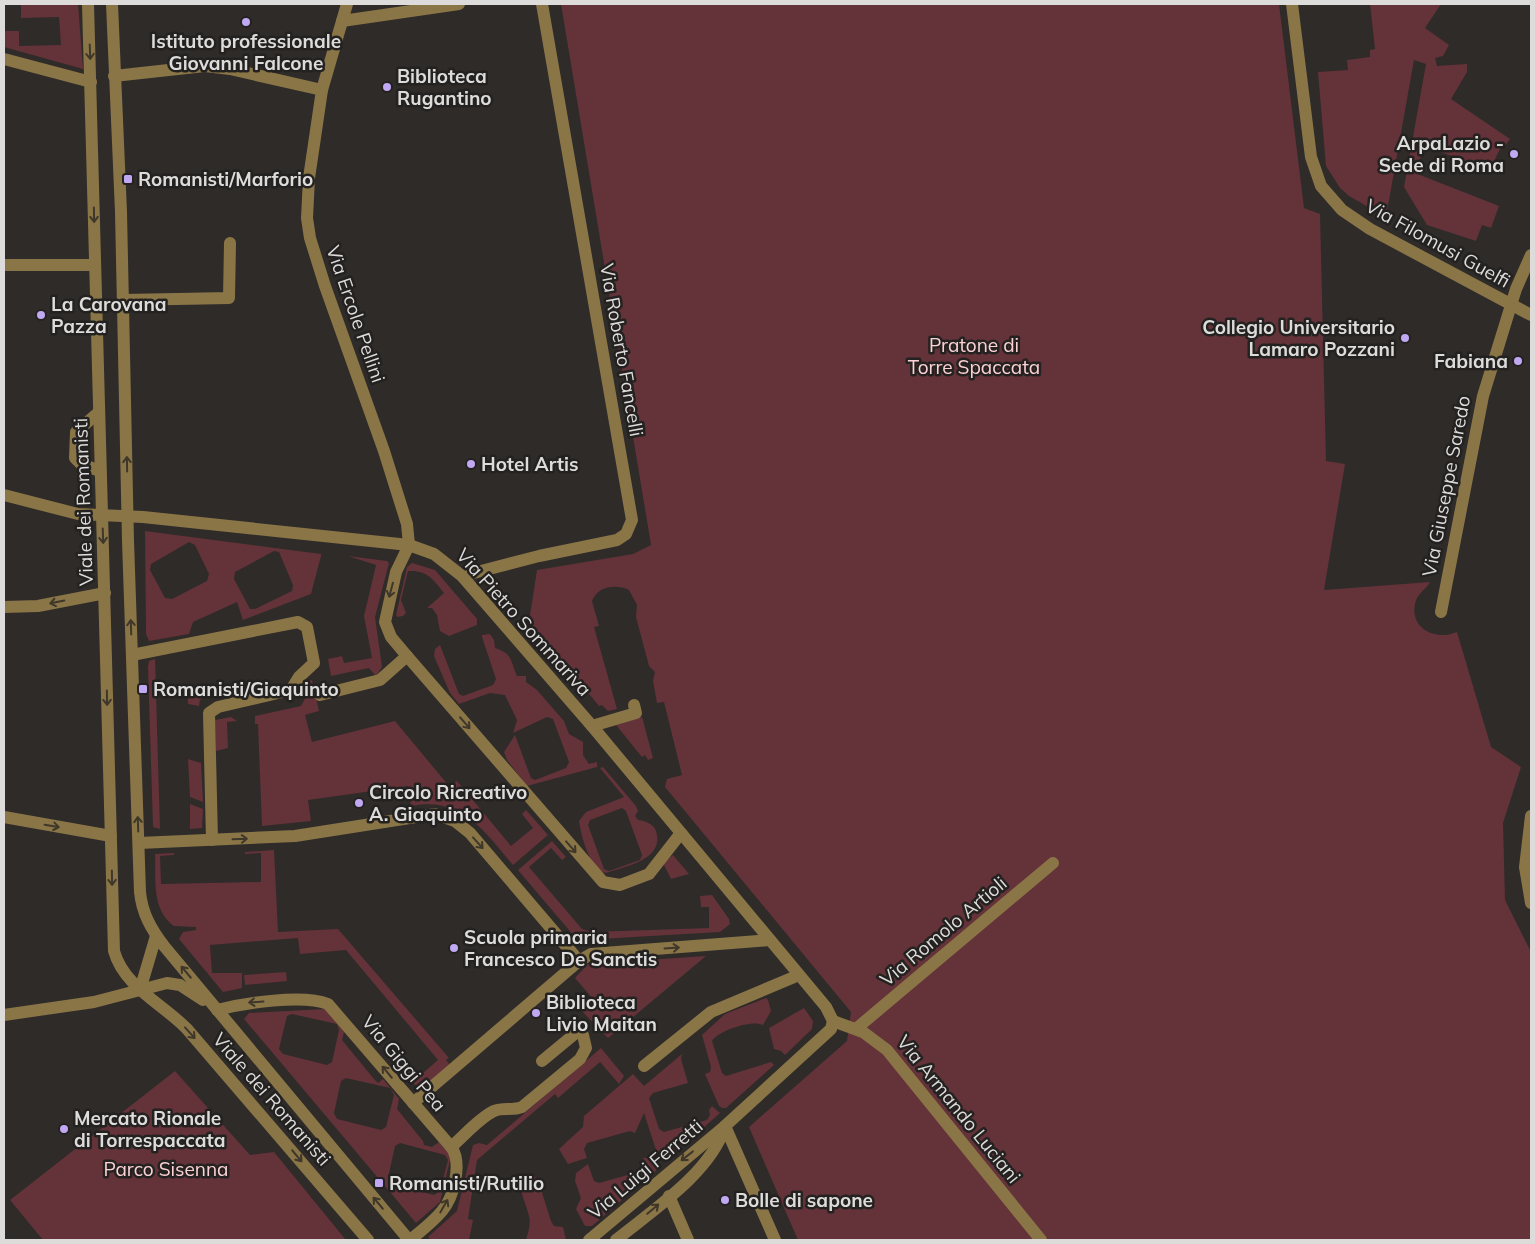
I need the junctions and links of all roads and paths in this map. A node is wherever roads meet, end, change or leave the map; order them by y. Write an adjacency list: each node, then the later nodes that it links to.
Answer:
1 (88, 4): 10 (street, Viale dei Romanisti, one-way to 10)
2 (112, 4): 9 (street, Viale dei Romanisti)
3 (347, 4): 7 (street, Via Ercole Pellini)
4 (459, 4): 7 (street)
5 (542, 4): 25 (street, Via Roberto Fancelli)
6 (1292, 4): 17 (street, Via Filomusi Guelfi)
7 (342, 21): 11 (street, Via Ercole Pellini)
8 (4, 59): 10 (street)
9 (114, 76): 11 (street); 16 (street, Viale dei Romanisti)
10 (91, 82): 14 (street, Viale dei Romanisti, one-way to 14)
11 (322, 90): 24 (street, Via Ercole Pellini)
12 (230, 243): 16 (street)
13 (1531, 255): 17 (street, Via Giuseppe Saredo)
14 (95, 264): 15 (street); 19 (street, Viale dei Romanisti)
15 (4, 265)
16 (123, 300): 23 (street, Viale dei Romanisti, one-way to 16)
17 (1512, 305): 18 (street, Via Filomusi Guelfi); 28 (street, Via Giuseppe Saredo)
18 (1531, 315)
19 (99, 412): 20 (street, Viale dei Romanisti); 20 (street)
20 (100, 471): 22 (street, Viale dei Romanisti)
21 (4, 495): 22 (street, Via Pietro Sommariva)
22 (102, 515): 23 (street, Via Pietro Sommariva); 26 (street, Viale dei Romanisti, one-way to 26)
23 (128, 516): 24 (street, Via Pietro Sommariva); 29 (street, Viale dei Romanisti, one-way to 23)
24 (409, 545): 25 (street, Via Pietro Sommariva); 30 (street, one-way to 30)
25 (462, 576): 33 (street, Via Pietro Sommariva)
26 (105, 593): 27 (street, one-way to 27); 37 (street, Viale dei Romanisti, one-way to 37)
27 (4, 607)
28 (1440, 612)
29 (132, 655): 38 (street); 39 (street, Viale dei Romanisti, one-way to 29)
30 (407, 656): 31 (street); 36 (street, one-way to 36)
31 (320, 695)
32 (634, 705): 33 (street)
33 (592, 726): 36 (street, Via Pietro Sommariva)
34 (4, 816): 37 (street, one-way to 37)
35 (1531, 816): 41 (street)
36 (681, 833): 43 (street, Via Pietro Sommariva)
37 (111, 836): 46 (street, Viale dei Romanisti, one-way to 46)
38 (212, 840): 39 (street); 44 (street, one-way to 44)
39 (139, 843): 42 (street, Viale dei Romanisti)
40 (1053, 863): 50 (street, Via Romolo Artioli)
41 (1531, 903)
42 (156, 936): 46 (street); 47 (street, Viale dei Romanisti, one-way to 42)
43 (770, 940): 44 (street, one-way to 43); 45 (street, Via Pietro Sommariva)
44 (579, 960): 53 (street)
45 (799, 976): 49 (street, Via Pietro Sommariva); 52 (street)
46 (140, 990): 47 (street, Viale dei Romanisti); 48 (street); 57 (street, Viale dei Romanisti, one-way to 57)
47 (217, 1010): 53 (street, Via Giggi Pea, one-way to 47); 58 (street, Viale dei Romanisti, one-way to 47)
48 (4, 1015)
49 (833, 1020): 50 (street, Via Armando Luciani); 54 (street, Via Luigi Ferretti)
50 (857, 1028): 63 (street, Via Armando Luciani)
51 (542, 1061): 55 (street)
52 (644, 1066)
53 (413, 1103): 55 (street, Via Giggi Pea)
54 (725, 1126): 56 (street, Via Luigi Ferretti); 59 (street, Via Luigi Ferretti, one-way to 59); 62 (street)
55 (451, 1147): 58 (street, Via Giggi Pea, one-way to 55)
56 (669, 1196): 60 (street, Via Luigi Ferretti, one-way to 56); 61 (street)
57 (368, 1240)
58 (410, 1240)
59 (589, 1240)
60 (616, 1240)
61 (688, 1240)
62 (776, 1240)
63 (1041, 1240)

